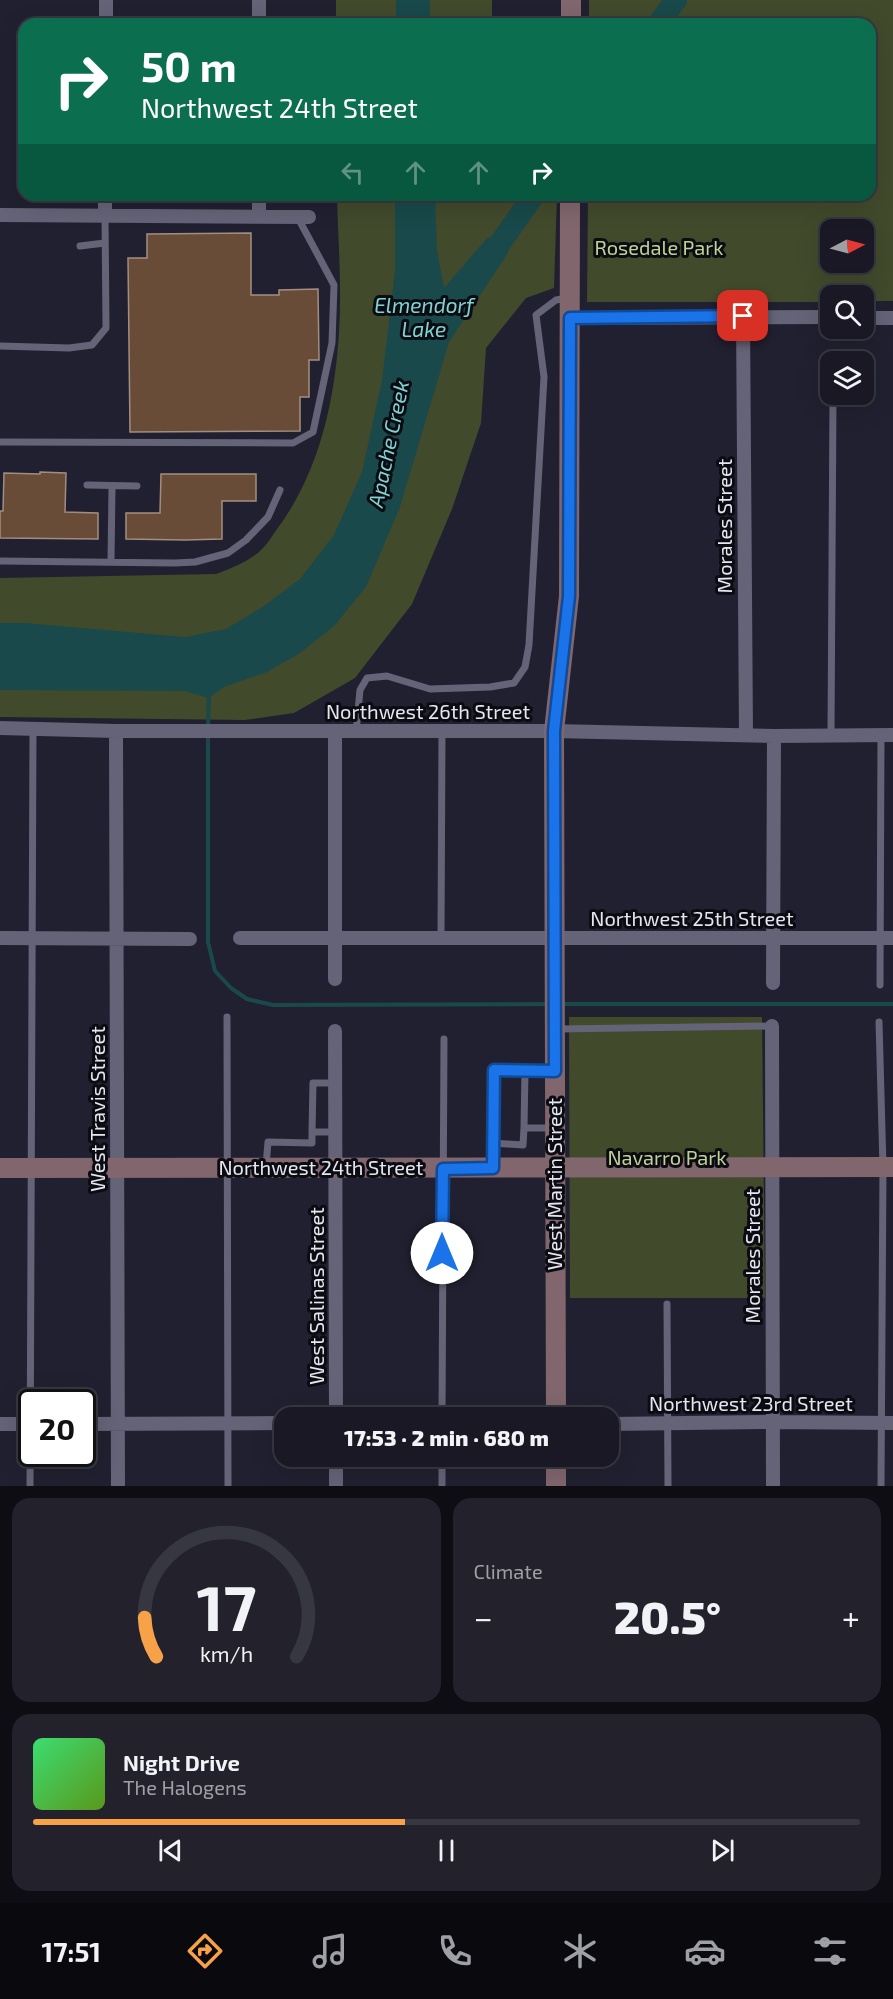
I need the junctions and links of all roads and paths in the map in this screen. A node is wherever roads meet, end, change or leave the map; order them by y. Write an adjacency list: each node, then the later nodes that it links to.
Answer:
1 (106, 0): 4 (street)
2 (259, 0): 5 (street)
3 (571, 0): 6 (main road)
4 (106, 18)
5 (259, 18)
6 (571, 18)
7 (105, 201): 11 (street)
8 (259, 201): 12 (street)
9 (570, 201): 16 (main road, West Martin Street)
10 (0, 214): 11 (street)
11 (105, 215): 12 (street); 14 (lane)
12 (259, 216): 13 (street)
13 (303, 217): 24 (lane)
14 (105, 243): 15 (lane); 22 (lane)
15 (80, 246)
16 (570, 298): 19 (main road, West Martin Street); 36 (lane)
17 (743, 316): 18 (street); 19 (street); 38 (street, Morales Street)
18 (820, 317)
19 (570, 318): 34 (main road, West Martin Street)
20 (874, 318): 21 (street)
21 (893, 318)
22 (0, 346)
23 (833, 405): 41 (lane)
24 (0, 442)
25 (87, 486): 26 (lane)
26 (112, 486): 27 (lane); 30 (lane)
27 (137, 486)
28 (280, 490): 30 (lane)
29 (0, 561): 30 (lane)
30 (111, 562)
31 (33, 728): 32 (street, Northwest 26th Street); 33 (street, Northwest 26th Street); 44 (lane)
32 (0, 729)
33 (116, 731): 35 (street, Northwest 26th Street); 45 (street, West Travis Street)
34 (554, 731): 37 (street, Northwest 26th Street); 38 (street, Northwest 26th Street); 42 (main road, West Martin Street)
35 (335, 732): 36 (street, Northwest 26th Street); 47 (street)
36 (356, 732): 37 (street, Northwest 26th Street)
37 (442, 732): 50 (lane)
38 (746, 735): 40 (street, Northwest 26th Street)
39 (887, 735): 41 (street, Northwest 26th Street); 48 (lane)
40 (774, 736): 41 (street, Northwest 26th Street); 51 (street)
41 (831, 736)
42 (555, 937): 50 (street, Northwest 25th Street); 51 (street, Northwest 25th Street); 58 (main road, West Martin Street)
43 (0, 938): 44 (street)
44 (32, 938): 45 (street); 72 (lane)
45 (117, 938): 49 (street); 73 (street, West Travis Street)
46 (240, 938): 47 (street, Northwest 25th Street)
47 (335, 938): 50 (street, Northwest 25th Street); 52 (street)
48 (887, 938): 51 (street, Northwest 25th Street); 54 (lane)
49 (190, 939)
50 (441, 939)
51 (774, 939): 53 (street)
52 (335, 979)
53 (773, 983)
54 (880, 985)
55 (227, 1017): 74 (lane)
56 (879, 1022): 70 (lane)
57 (772, 1026): 58 (lane); 69 (street, Morales Street)
58 (555, 1027): 62 (main road, West Martin Street)
59 (335, 1031): 63 (street, West Salinas Street)
60 (444, 1039): 79 (lane)
61 (525, 1070): 62 (lane); 64 (lane); 68 (lane)
62 (555, 1071): 65 (main road, West Martin Street)
63 (335, 1083): 66 (lane); 67 (street, West Salinas Street)
64 (524, 1128): 65 (lane); 68 (lane)
65 (555, 1128): 78 (main road, West Martin Street)
66 (312, 1132): 67 (lane); 75 (lane)
67 (336, 1132): 76 (street, West Salinas Street)
68 (493, 1143): 77 (lane)
69 (773, 1167): 70 (main road, Northwest 24th Street); 78 (main road, Northwest 24th Street); 85 (street, Morales Street)
70 (888, 1167): 88 (lane)
71 (0, 1168): 72 (main road, Northwest 24th Street)
72 (30, 1168): 73 (main road, Northwest 24th Street); 81 (lane)
73 (117, 1168): 74 (main road, Northwest 24th Street); 92 (street, West Travis Street)
74 (227, 1168): 75 (main road, Northwest 24th Street); 86 (lane)
75 (266, 1168): 76 (main road, Northwest 24th Street)
76 (336, 1168): 79 (main road, Northwest 24th Street); 82 (street, West Salinas Street)
77 (493, 1168): 78 (main road, Northwest 24th Street); 79 (main road, Northwest 24th Street)
78 (556, 1168): 84 (main road, West Martin Street)
79 (443, 1169): 83 (lane)
80 (667, 1304): 87 (lane)
81 (31, 1389)
82 (336, 1407)
83 (442, 1407)
84 (556, 1407)
85 (772, 1422): 87 (street, Northwest 23rd Street); 88 (street, Northwest 23rd Street); 106 (street, Morales Street)
86 (227, 1423): 92 (street); 93 (street); 101 (lane)
87 (668, 1423): 94 (street, Northwest 23rd Street); 105 (lane)
88 (887, 1423): 107 (lane)
89 (0, 1424): 90 (street)
90 (18, 1424)
91 (96, 1424): 92 (street)
92 (117, 1424): 100 (street, West Travis Street)
93 (274, 1424)
94 (619, 1424)
95 (30, 1467): 99 (lane)
96 (336, 1467): 102 (street)
97 (442, 1467): 103 (lane)
98 (556, 1467): 104 (main road)
99 (30, 1486)
100 (118, 1486)
101 (228, 1486)
102 (336, 1486)
103 (442, 1486)
104 (556, 1486)
105 (668, 1486)
106 (773, 1486)
107 (881, 1486)

